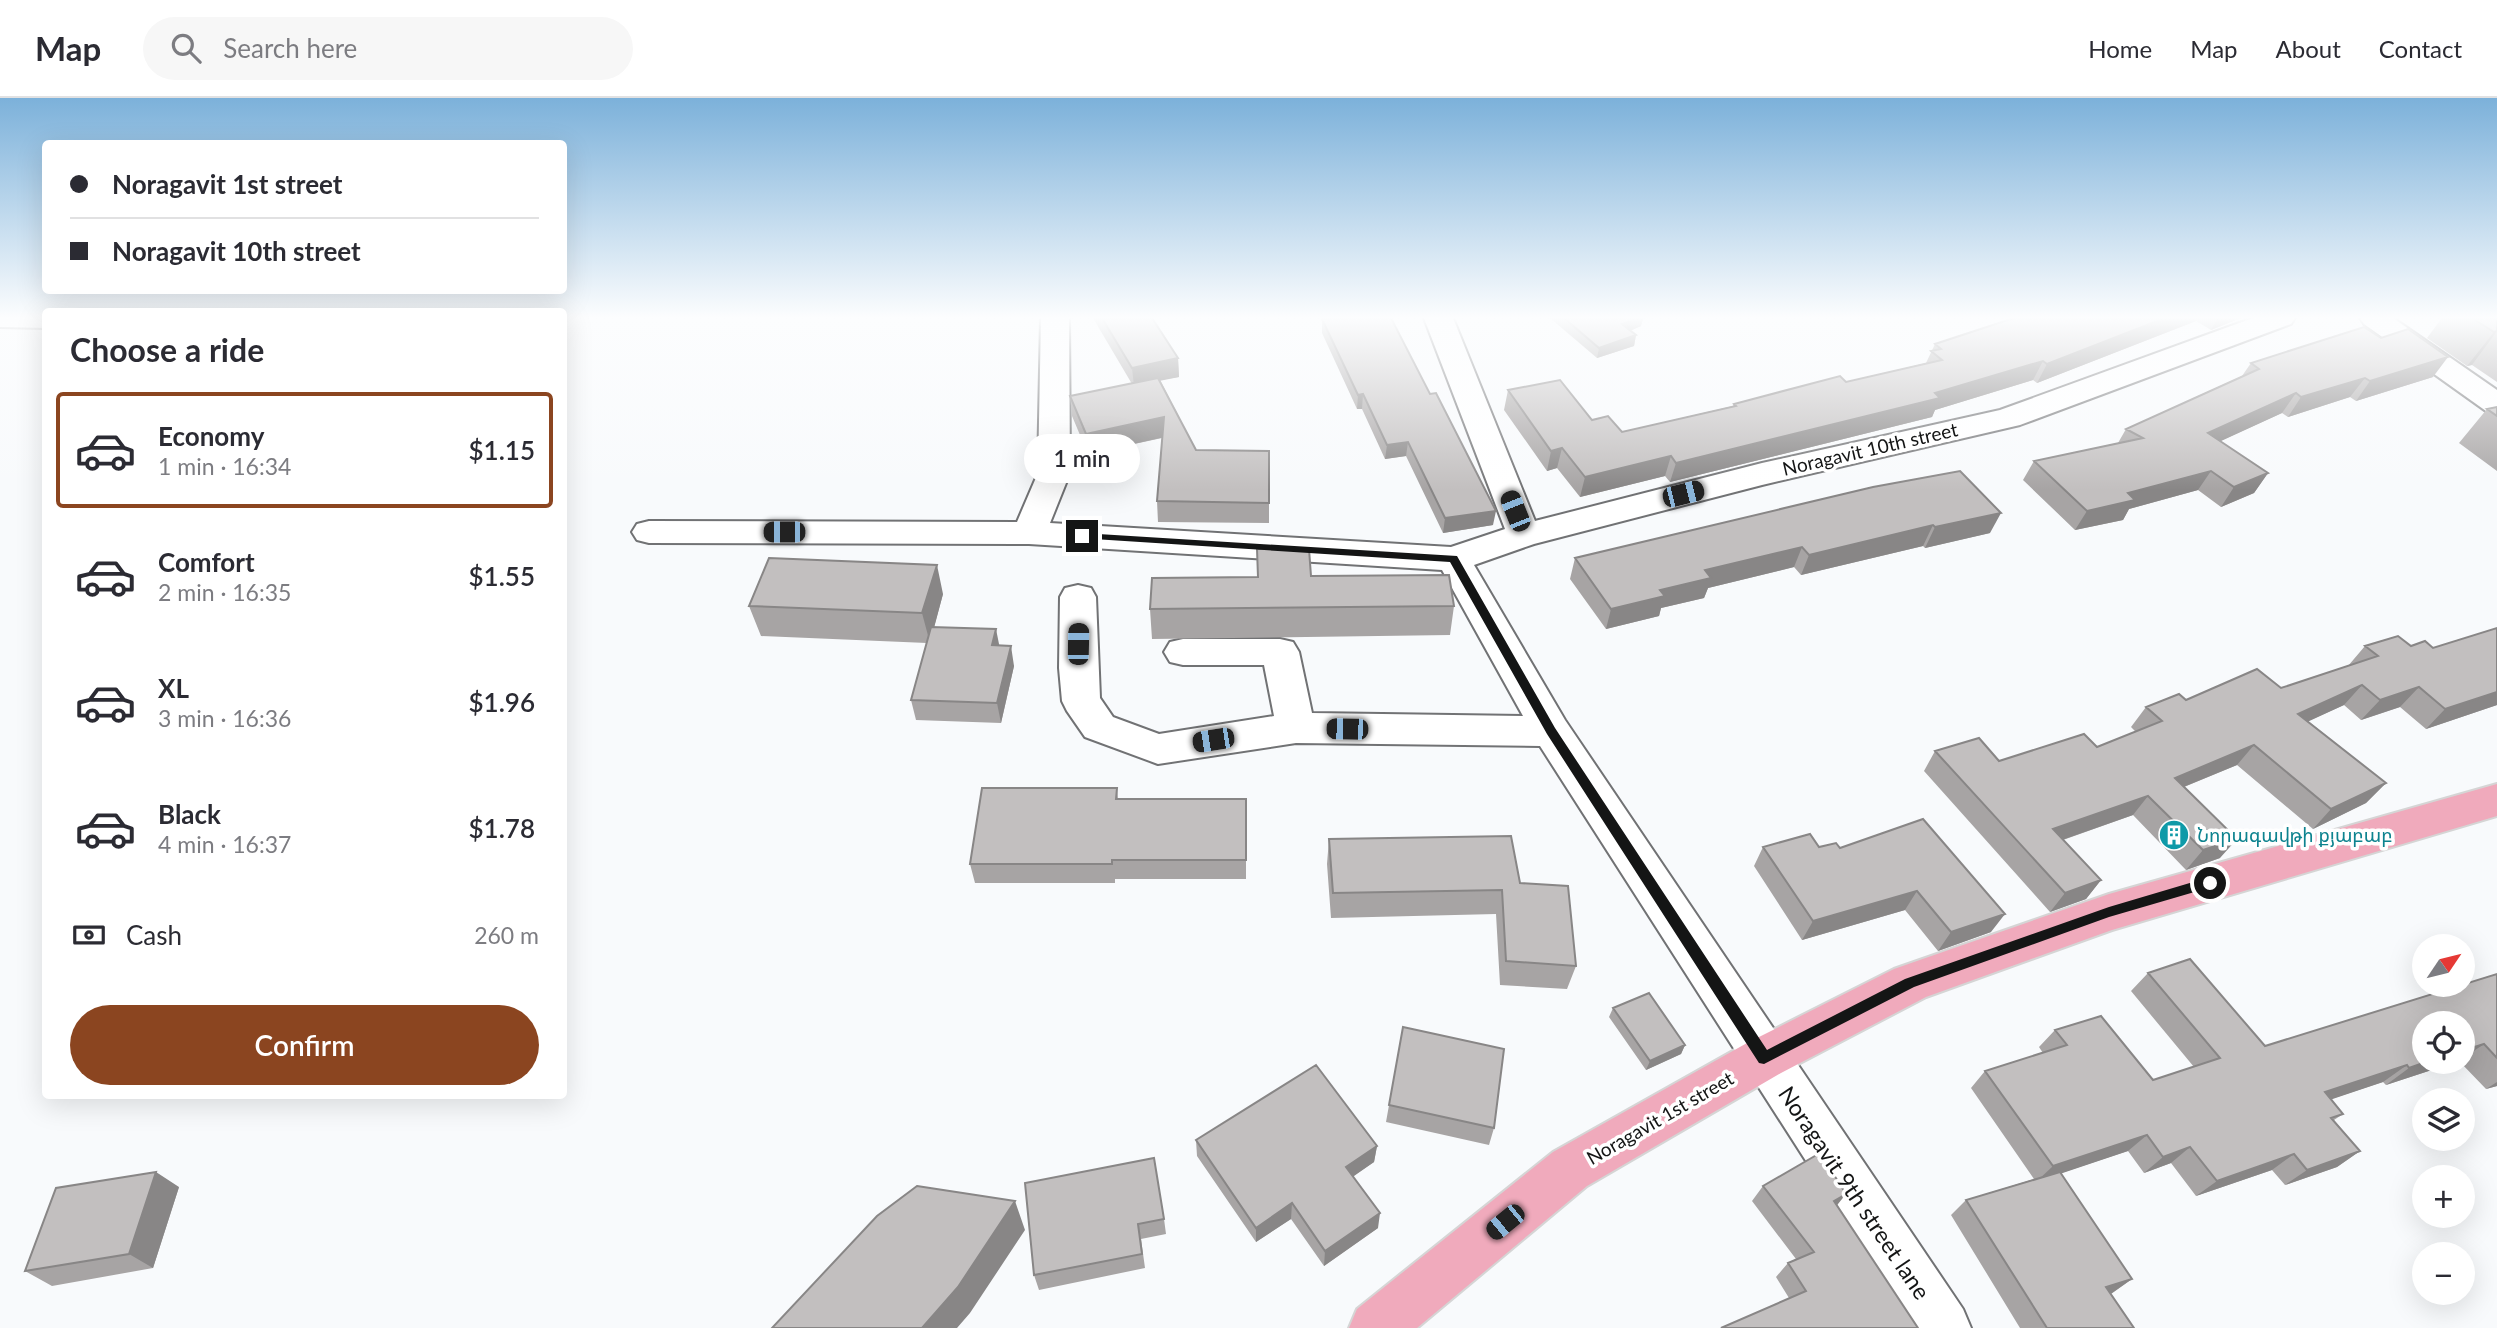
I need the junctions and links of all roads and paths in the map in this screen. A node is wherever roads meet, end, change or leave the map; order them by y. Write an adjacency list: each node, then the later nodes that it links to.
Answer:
1 (1055, 375): 7 (street)
2 (1461, 375): 8 (street)
3 (2125, 375): 8 (street, Noragavit 10th street)
4 (2456, 375): 5 (street)
5 (2497, 404)
6 (649, 532): 7 (street, Noragavit 10th street)
7 (1029, 533): 9 (street, Noragavit 10th street)
8 (1524, 535): 9 (street, Noragavit 10th street)
9 (1453, 559): 13 (street)
10 (1078, 597): 12 (street)
11 (1183, 652): 12 (street)
12 (1296, 728): 13 (street)
13 (1551, 731): 15 (street)
14 (2497, 800): 15 (main road, Noragavit 1st street)
15 (1764, 1058): 16 (main road, Noragavit 1st street); 17 (street, Noragavit 9th street lane)
16 (1376, 1328)
17 (1944, 1328)

